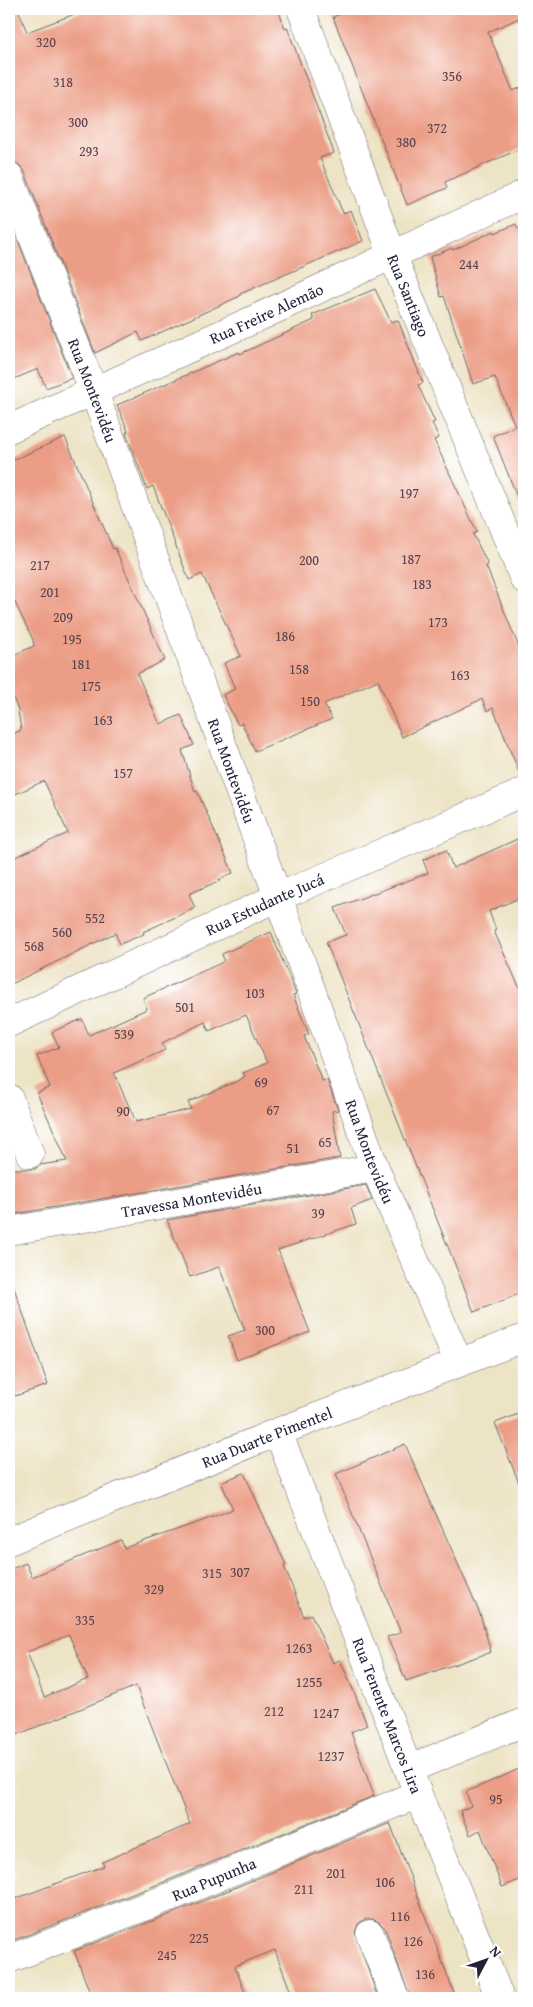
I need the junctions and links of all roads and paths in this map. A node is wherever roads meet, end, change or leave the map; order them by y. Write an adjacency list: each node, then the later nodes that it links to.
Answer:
1 (301, 9): 4 (street, Rua Santiago)
2 (9, 176): 5 (street, Rua Montevidéu)
3 (524, 194): 4 (street, Rua Freire Alemão)
4 (392, 254): 5 (street, Rua Freire Alemão); 7 (street, Rua Santiago)
5 (94, 392): 6 (street, Rua Freire Alemão); 9 (street, Rua Montevidéu)
6 (9, 429)
7 (524, 579)
8 (524, 792): 9 (street, Rua Estudante Jucá)
9 (278, 897): 10 (street, Rua Estudante Jucá); 13 (street, Rua Montevidéu)
10 (9, 1023)
11 (9, 1098): 12 (street)
12 (30, 1154)
13 (375, 1168): 14 (street, Travessa Montevidéu); 16 (street, Rua Montevidéu)
14 (9, 1230)
15 (524, 1338): 16 (street, Rua Duarte Pimentel)
16 (459, 1363): 17 (street, Rua Duarte Pimentel)
17 (278, 1432): 18 (street, Rua Duarte Pimentel); 20 (street, Rua Tenente Marcos Lira)
18 (9, 1541)
19 (524, 1722): 20 (street, Rua Pupunha)
20 (413, 1781): 22 (street, Rua Pupunha); 24 (street, Rua Tenente Marcos Lira)
21 (370, 1934): 23 (street)
22 (9, 1958)
23 (394, 1998)
24 (500, 1998)

